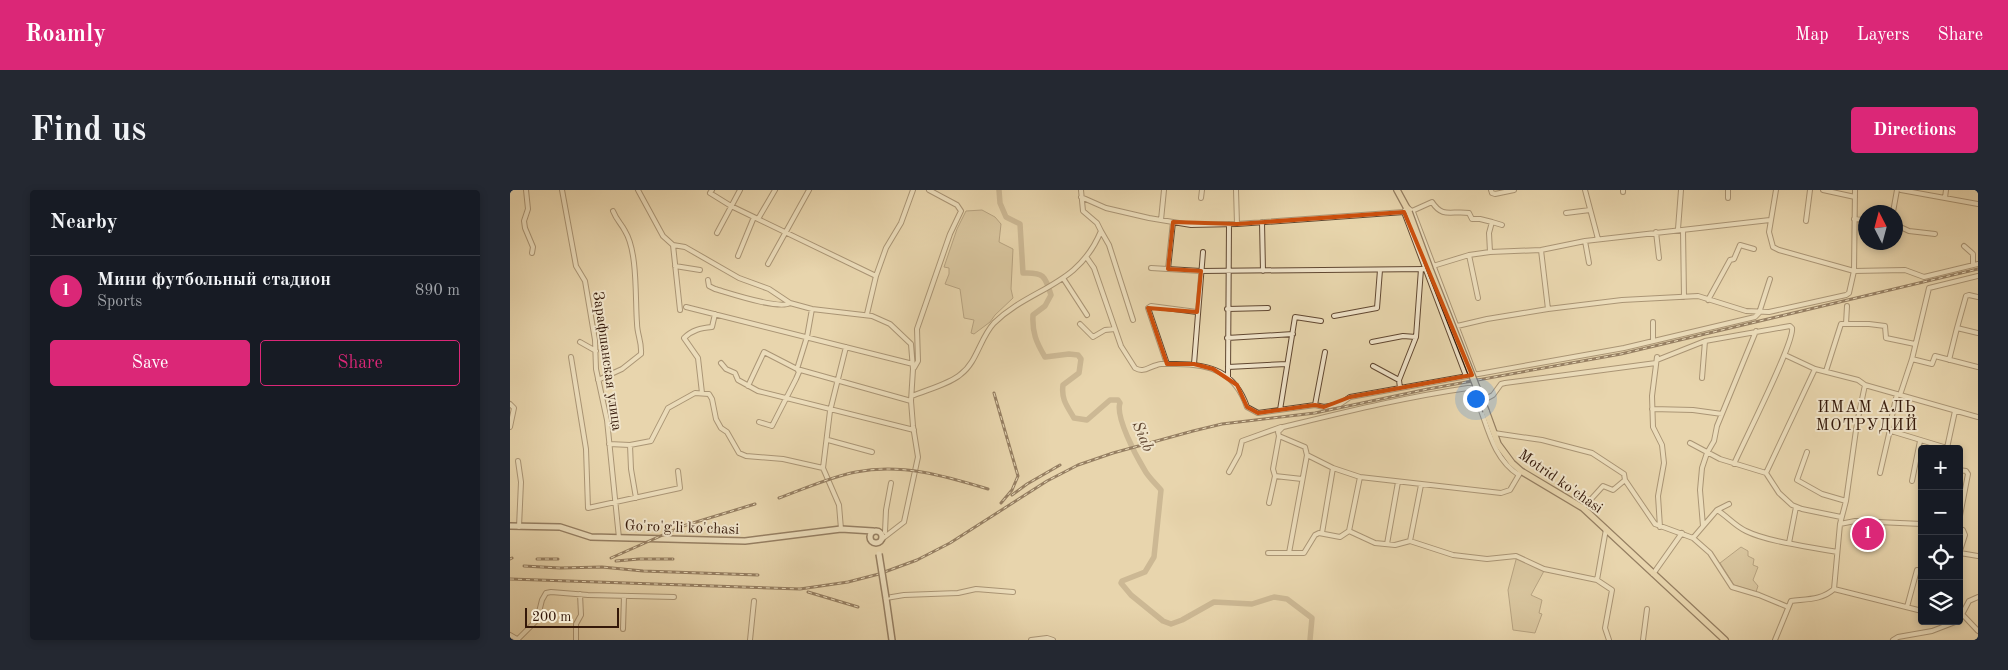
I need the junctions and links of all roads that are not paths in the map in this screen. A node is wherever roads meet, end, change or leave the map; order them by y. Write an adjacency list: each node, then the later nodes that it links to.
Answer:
1 (526, 190): 67 (street)
2 (562, 190): 130 (street, Зарафшанская улица)
3 (638, 190): 61 (street)
4 (712, 190): 35 (street)
5 (740, 190): 35 (street)
6 (775, 190): 40 (street)
7 (809, 190): 55 (street)
8 (913, 190): 86 (street)
9 (929, 190): 147 (street)
10 (1081, 190): 28 (street)
11 (1164, 190): 41 (street)
12 (1202, 190): 30 (street)
13 (1236, 190): 50 (street)
14 (1396, 190): 36 (main road, Motrid ko'chasi)
15 (1491, 190): 16 (street)
16 (1514, 190)
17 (1585, 190): 37 (street)
18 (1681, 190): 53 (street)
19 (1728, 190): 31 (street)
20 (1776, 190): 42 (street)
21 (1810, 190): 48 (street)
22 (1823, 190): 26 (street)
23 (1855, 190): 29 (street)
24 (1899, 190): 27 (street); 34 (street)
25 (1946, 190): 32 (street)
26 (1830, 191): 29 (street)
27 (1921, 192): 32 (street)
28 (1081, 197): 41 (street); 54 (street)
29 (1855, 197): 43 (street)
30 (1201, 198)
31 (1728, 198)
32 (1945, 198): 33 (street)
33 (1978, 204)
34 (1895, 205)
35 (731, 206): 40 (street); 57 (street)
36 (1408, 210): 46 (street); 47 (street); 77 (main road, Motrid ko'chasi, bridge)
37 (1590, 210): 39 (street); 59 (street)
38 (613, 211): 153 (street)
39 (1566, 212)
40 (756, 218): 55 (street); 68 (street)
41 (1161, 220): 45 (street)
42 (1770, 220): 53 (street); 84 (street)
43 (1854, 220): 44 (street); 84 (street)
44 (1858, 220)
45 (1173, 222): 49 (street); 78 (street)
46 (1262, 222): 50 (street); 83 (street)
47 (1492, 222): 51 (street); 66 (street)
48 (1806, 222)
49 (1229, 224): 50 (street); 82 (street)
50 (1237, 224)
51 (1502, 225)
52 (1903, 228): 58 (street)
53 (1680, 229): 56 (street); 92 (street)
54 (1101, 231): 70 (street); 110 (street)
55 (784, 232): 73 (street); 86 (street)
56 (1656, 232): 59 (street); 71 (street)
57 (717, 233)
58 (1935, 234)
59 (1598, 239): 60 (street)
60 (1585, 240): 64 (street); 72 (street)
61 (673, 245): 75 (street); 96 (street)
62 (1964, 246): 74 (street)
63 (1754, 249): 95 (street)
64 (1541, 250): 66 (street); 102 (street)
65 (1203, 252): 81 (street)
66 (1490, 252): 69 (street)
67 (532, 253)
68 (738, 256)
69 (1468, 256): 77 (street); 94 (street)
70 (1087, 258): 91 (street); 117 (street)
71 (1659, 258)
72 (1589, 263)
73 (768, 264)
74 (1976, 265): 84 (street)
75 (676, 266): 79 (street); 103 (street)
76 (1152, 268): 78 (street)
77 (1428, 268): 80 (street); 85 (street); 88 (street); 115 (main road, Motrid ko'chasi, bridge); 122 (street)
78 (1168, 269): 81 (street)
79 (700, 270)
80 (1380, 270): 83 (street); 109 (street)
81 (1201, 271): 82 (street); 104 (street)
82 (1229, 271): 83 (street); 101 (street)
83 (1263, 271)
84 (1854, 271): 105 (street)
85 (1437, 275): 88 (street); 115 (street)
86 (876, 276): 107 (street)
87 (1978, 276): 128 (street)
88 (1429, 277): 150 (street)
89 (1770, 279): 105 (street)
90 (708, 280): 96 (street)
91 (1062, 280): 108 (street); 161 (street)
92 (1684, 297): 95 (street); 102 (street)
93 (1978, 297): 116 (street)
94 (1478, 298)
95 (1708, 300): 105 (street)
96 (790, 303): 99 (street)
97 (1847, 306): 114 (street)
98 (686, 307): 106 (street)
99 (812, 308): 107 (street); 121 (street)
100 (1268, 308): 101 (street)
101 (1228, 309): 123 (street)
102 (1548, 309): 115 (street)
103 (680, 310)
104 (1197, 312): 139 (street); 140 (street)
105 (1759, 313): 124 (street)
106 (715, 314): 121 (street); 159 (street)
107 (867, 314): 138 (street)
108 (1087, 315)
109 (1334, 316)
110 (1133, 320)
111 (1321, 321): 120 (street)
112 (1653, 322): 124 (street)
113 (1080, 324): 117 (street)
114 (1846, 324): 128 (street); 148 (street)
115 (1454, 327): 149 (street); 163 (main road, Motrid ko'chasi, bridge)
116 (1957, 328): 119 (street); 136 (street)
117 (1115, 329): 139 (street)
118 (1756, 332): 125 (street); 132 (street); 170 (street)
119 (1978, 333)
120 (1292, 334): 123 (street); 141 (street)
121 (807, 337): 129 (street); 145 (street)
122 (1416, 337): 127 (street); 155 (street)
123 (1228, 338): 143 (street)
124 (1653, 341): 149 (street)
125 (1705, 341): 135 (street); 152 (street)
126 (580, 342): 130 (street)
127 (1372, 342)
128 (1915, 344): 134 (street)
129 (846, 347): 138 (street); 154 (street)
130 (596, 351): 153 (street, Зарафшанская улица)
131 (1325, 352): 165 (street)
132 (1784, 355): 146 (street); 191 (street)
133 (571, 357): 211 (street)
134 (1912, 359): 136 (street); 160 (street)
135 (1657, 360): 163 (street); 166 (street)
136 (1949, 360): 144 (street)
137 (721, 363): 157 (street)
138 (913, 364): 147 (street)
139 (1167, 364): 140 (street)
140 (1194, 364): 151 (street)
141 (1288, 364): 143 (street); 167 (street)
142 (1373, 366): 155 (street)
143 (1228, 367): 151 (street)
144 (1978, 367)
145 (797, 368): 154 (street); 157 (street); 162 (street)
146 (1815, 369): 148 (street); 198 (street)
147 (913, 370): 161 (street)
148 (1826, 371): 156 (street)
149 (1475, 375): 150 (street)
150 (1466, 376): 158 (street)
151 (1228, 377): 167 (street)
152 (1702, 378)
153 (598, 380): 182 (street, Зарафшанская улица)
154 (838, 380): 161 (street); 169 (street)
155 (1399, 380): 158 (street)
156 (1865, 385): 160 (street); 210 (street)
157 (748, 386): 162 (street)
158 (1400, 388): 165 (street)
159 (702, 393): 183 (street); 192 (street)
160 (1899, 394): 168 (street); 176 (street)
161 (912, 398): 175 (street)
162 (786, 399): 169 (street); 172 (street)
163 (1482, 401): 177 (main road, Motrid ko'chasi, bridge)
164 (510, 404): 173 (street)
165 (1315, 405): 167 (street)
166 (1652, 409): 170 (street); 223 (street)
167 (1280, 410)
168 (1955, 410): 171 (street); 185 (street)
169 (830, 411): 175 (street); 179 (street)
170 (1722, 414): 187 (street)
171 (1978, 417)
172 (759, 422)
173 (510, 427)
174 (1283, 427): 178 (street); 196 (street); 197 (street)
175 (914, 430): 229 (street)
176 (1890, 430): 180 (street); 199 (street)
177 (1494, 433): 197 (main road, Motrid ko'chasi); 203 (street)
178 (1279, 436): 189 (street); 200 (street)
179 (828, 440): 186 (street); 192 (street)
180 (1920, 441): 184 (street); 204 (street)
181 (1690, 442): 187 (street)
182 (609, 444): 183 (street); 211 (street, Зарафшанская улица)
183 (630, 445): 208 (street)
184 (1935, 445)
185 (1948, 445)
186 (872, 452)
187 (1708, 452): 191 (street); 221 (street)
188 (1807, 452): 210 (street)
189 (1306, 455): 193 (street); 202 (street)
190 (518, 461): 222 (street)
191 (1734, 464): 198 (street)
192 (822, 468): 225 (street)
193 (1333, 468): 201 (street); 230 (street)
194 (678, 471): 208 (street)
195 (1963, 471): 209 (street)
196 (1229, 472)
197 (1520, 473): 207 (street); 215 (main road, Motrid ko'chasi)
198 (1766, 473): 214 (street)
199 (1880, 473)
200 (1275, 476): 202 (street); 212 (street)
201 (1360, 477): 205 (street); 227 (street)
202 (1302, 479): 239 (street)
203 (1625, 480): 215 (street); 223 (street)
204 (1912, 481)
205 (1398, 482): 207 (street); 238 (street)
206 (892, 484): 228 (street)
207 (1421, 484): 236 (street)
208 (636, 498): 211 (street)
209 (1963, 500)
210 (1846, 501): 217 (street)
211 (615, 502): 232 (street, Зарафшанская улица)
212 (1269, 503)
213 (1729, 504): 216 (street)
214 (1796, 507): 217 (street); 237 (street)
215 (1583, 508): 224 (main road, Motrid ko'chasi)
216 (1717, 510): 221 (street); 237 (street)
217 (1842, 517): 218 (street)
218 (1840, 524): 219 (street); 240 (street)
219 (1918, 524)
220 (510, 526): 222 (main road, Go'ro'g'li ko'chasi)
221 (1704, 526): 233 (street)
222 (519, 527): 232 (main road, Go'ro'g'li ko'chasi)
223 (1660, 527): 231 (street)
224 (1606, 529): 246 (main road, Motrid ko'chasi); 247 (street)
225 (841, 530): 226 (main road, Go'ro'g'li ko'chasi); 232 (main road, Go'ro'g'li ko'chasi)
226 (854, 530): 228 (main road, Go'ro'g'li ko'chasi); 234 (main road, Go'ro'g'li ko'chasi)
227 (1350, 530): 230 (street); 238 (street)
228 (879, 531): 229 (street); 234 (main road); 235 (main road)
229 (892, 531): 235 (street)
230 (1322, 533): 239 (street)
231 (1682, 534): 233 (street); 246 (street)
232 (618, 538)
233 (1693, 538): 256 (street)
234 (871, 540): 235 (main road); 242 (main road)
235 (882, 540): 242 (main road)
236 (1410, 541): 238 (street); 247 (street)
237 (1789, 543): 240 (street)
238 (1387, 544)
239 (1290, 552): 241 (street)
240 (1837, 552): 248 (street)
241 (1268, 553)
242 (879, 554): 254 (main road, bridge)
243 (1963, 554): 244 (street)
244 (1978, 556)
245 (1917, 570): 257 (street)
246 (1653, 574): 275 (main road, Motrid ko'chasi)
247 (1597, 580): 273 (street)
248 (1834, 589): 256 (street); 257 (street)
249 (1013, 592): 254 (street)
250 (580, 594): 251 (street); 267 (street); 268 (street)
251 (624, 596): 252 (street); 264 (street)
252 (674, 597)
253 (1978, 597): 260 (street)
254 (886, 598): 270 (main road)
255 (754, 601): 269 (street)
256 (1788, 607): 276 (street)
257 (1907, 607): 259 (street)
258 (1647, 609): 274 (street)
259 (1918, 609)
260 (1963, 612)
261 (1963, 615): 265 (street)
262 (1946, 625): 263 (street)
263 (1939, 628): 277 (street)
264 (623, 629)
265 (1978, 631)
266 (510, 635): 267 (street)
267 (517, 639)
268 (576, 640)
269 (750, 640)
270 (892, 640)
271 (1031, 640): 272 (street)
272 (1053, 640)
273 (1609, 640)
274 (1643, 640)
275 (1725, 640)
276 (1775, 640)
277 (1893, 640)

